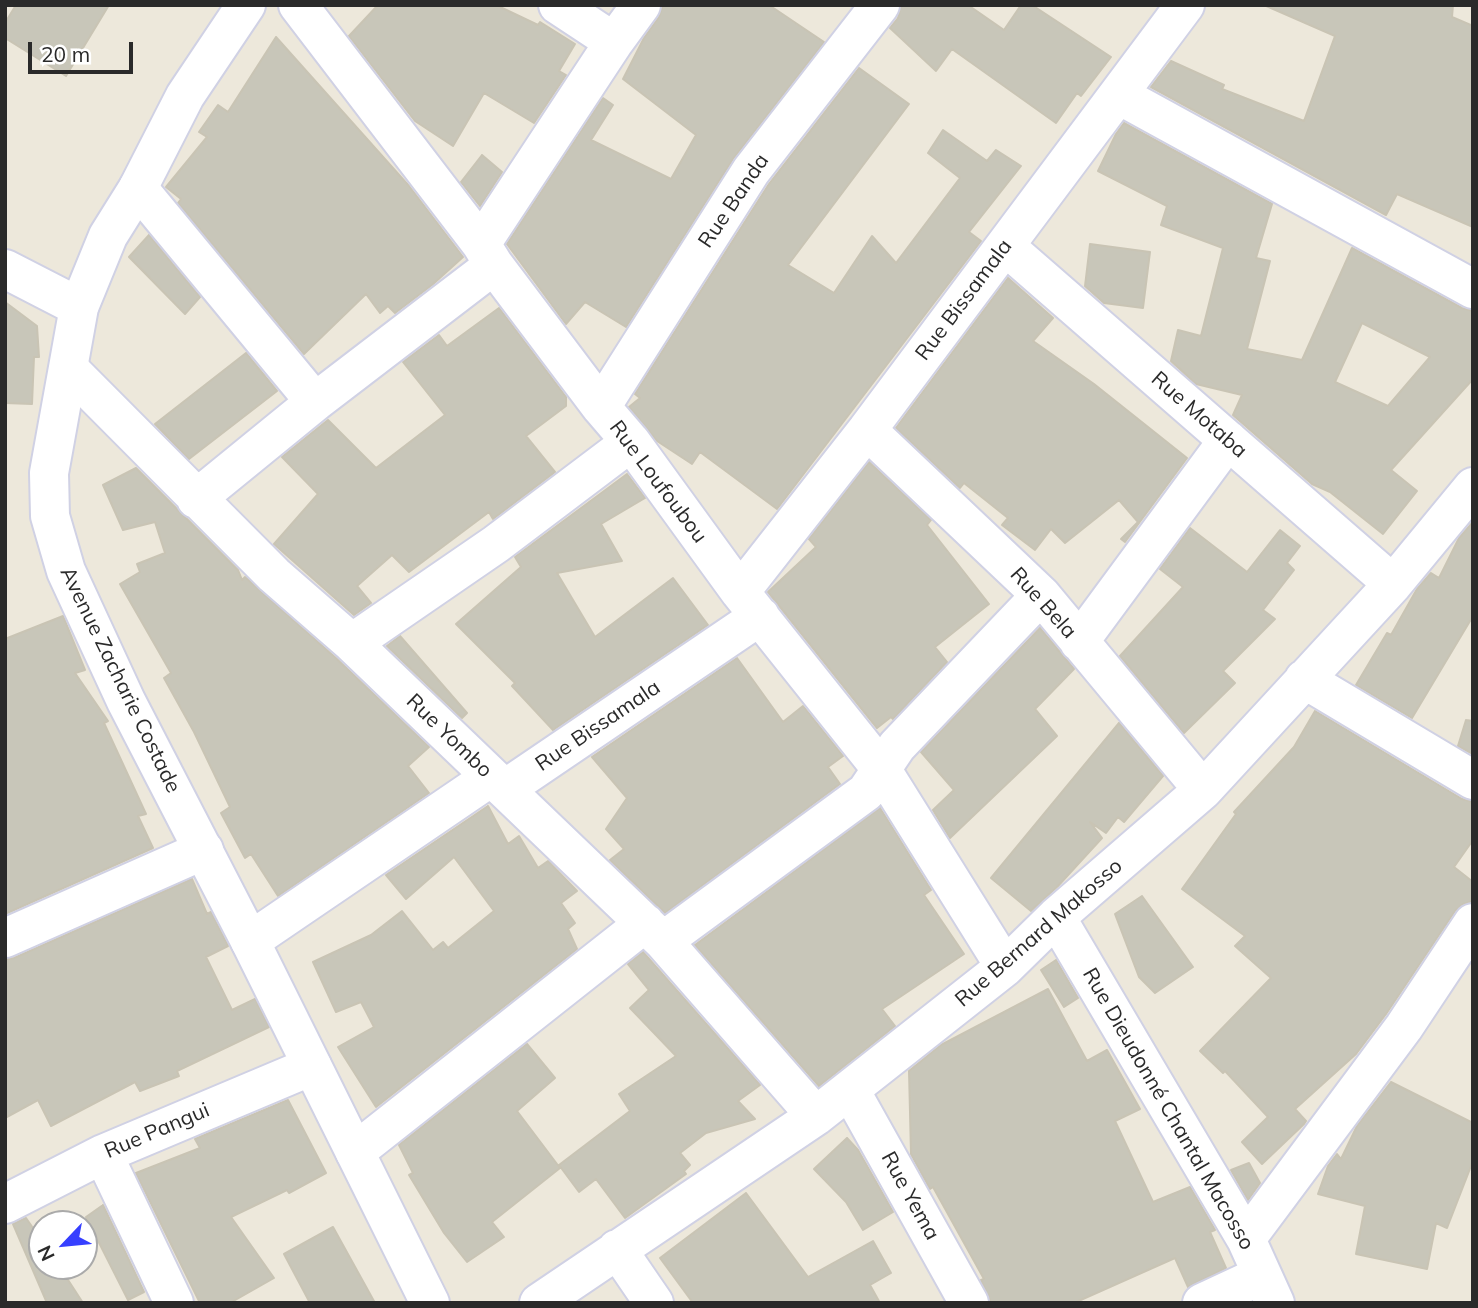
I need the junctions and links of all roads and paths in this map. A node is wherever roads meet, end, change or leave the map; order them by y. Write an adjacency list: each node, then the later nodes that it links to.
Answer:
1 (246, 5): 9 (street, Avenue Zacharie Costade)
2 (298, 5): 11 (street, Rue Loufoubou)
3 (558, 5): 7 (street)
4 (641, 5): 7 (street)
5 (880, 5): 17 (street, Rue Banda)
6 (1185, 5): 8 (street, Rue Bissamala)
7 (614, 42): 11 (street)
8 (1119, 95): 10 (street, Rue Bissamala); 13 (street)
9 (138, 188): 14 (street, Avenue Zacharie Costade); 16 (street)
10 (1004, 246): 18 (street, Rue Bissamala); 19 (street, Rue Motaba)
11 (488, 254): 16 (street); 17 (street, Rue Loufoubou)
12 (5, 269): 14 (street)
13 (1473, 289)
14 (79, 307): 15 (street, Avenue Zacharie Costade)
15 (69, 369): 21 (street, Rue Yombo); 33 (street, Avenue Zacharie Costade)
16 (316, 402): 21 (street)
17 (601, 407): 20 (street, Rue Loufoubou)
18 (867, 430): 24 (street, Rue Bela); 25 (street, Rue Bissamala)
19 (1228, 440): 23 (street, Rue Motaba); 26 (street)
20 (631, 442): 25 (street, Rue Loufoubou); 27 (street)
21 (197, 499): 27 (street, Rue Yombo)
22 (1467, 501): 23 (street, Rue Bernard Makosso)
23 (1393, 583): 28 (street, Rue Bernard Makosso)
24 (1041, 595): 26 (street, Rue Bela); 29 (street)
25 (750, 604): 29 (street, Rue Loufoubou); 31 (street, Rue Bissamala)
26 (1079, 642): 32 (street, Rue Bela)
27 (352, 643): 31 (street, Rue Yombo)
28 (1304, 679): 30 (street); 32 (street, Rue Bernard Makosso)
29 (882, 770): 36 (street); 39 (street, Rue Loufoubou)
30 (1473, 780)
31 (498, 783): 36 (street, Rue Yombo); 38 (street, Rue Bissamala)
32 (1203, 790): 34 (street, Rue Bernard Makosso)
33 (204, 850): 37 (street); 38 (street, Avenue Zacharie Costade)
34 (1056, 917): 39 (street, Rue Bernard Makosso); 46 (street, Rue Dieudonné Chantal Macosso)
35 (1473, 923): 46 (street)
36 (654, 932): 42 (street, Rue Yombo); 43 (street)
37 (5, 938)
38 (250, 941): 40 (street, Avenue Zacharie Costade)
39 (1005, 967): 41 (street, Rue Bernard Makosso)
40 (312, 1066): 43 (street, Avenue Zacharie Costade); 44 (street, Rue Pangui)
41 (850, 1090): 42 (street, Rue Bernard Makosso); 49 (street, Rue Yema)
42 (817, 1116): 47 (street, Rue Bernard Makosso)
43 (355, 1152): 51 (street, Avenue Zacharie Costade)
44 (103, 1154): 45 (street, Rue Pangui); 50 (street)
45 (5, 1203)
46 (1246, 1239): 48 (street, Rue Dieudonné Chantal Macosso)
47 (617, 1250): 52 (street, Rue Bernard Makosso); 53 (street)
48 (1269, 1289): 54 (street)
49 (962, 1300)
50 (174, 1303)
51 (430, 1303)
52 (540, 1303)
53 (653, 1303)
54 (1202, 1303)

